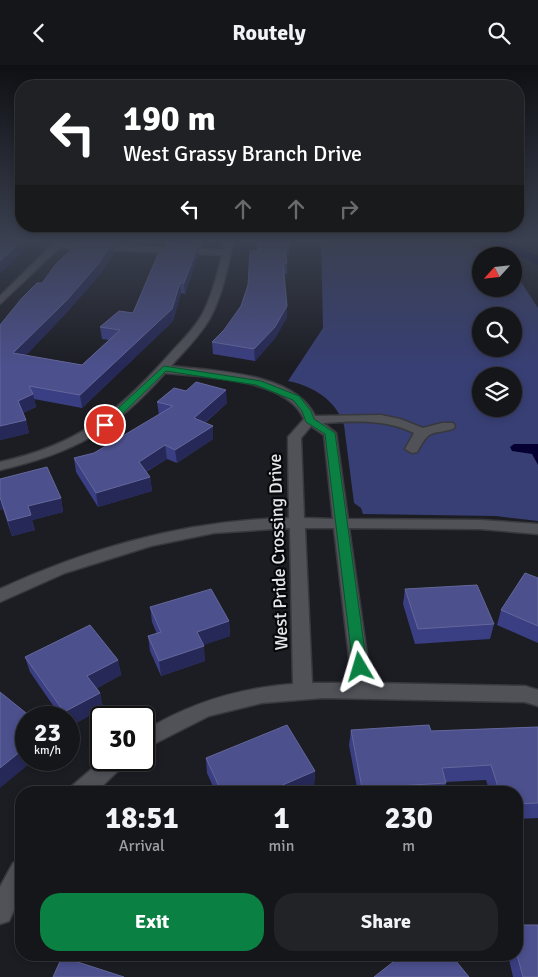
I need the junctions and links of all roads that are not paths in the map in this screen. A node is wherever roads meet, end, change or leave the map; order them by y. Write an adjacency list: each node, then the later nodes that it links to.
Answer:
1 (20, 282): 3 (street)
2 (217, 282): 4 (street)
3 (0, 301)
4 (164, 369): 5 (street); 9 (street)
5 (310, 420): 7 (street); 10 (street, West Pride Crossing Drive); 11 (street)
6 (449, 426): 7 (street)
7 (422, 432): 8 (street)
8 (412, 449)
9 (0, 466)
10 (297, 524): 11 (street); 13 (street); 14 (street, West Pride Crossing Drive)
11 (341, 524): 12 (street); 15 (street)
12 (538, 529)
13 (0, 596)
14 (303, 689): 15 (street); 17 (street)
15 (362, 691): 16 (street)
16 (538, 698)
17 (155, 735)
18 (104, 771): 19 (street)
19 (88, 786)
20 (15, 883): 21 (street)
21 (0, 912)

